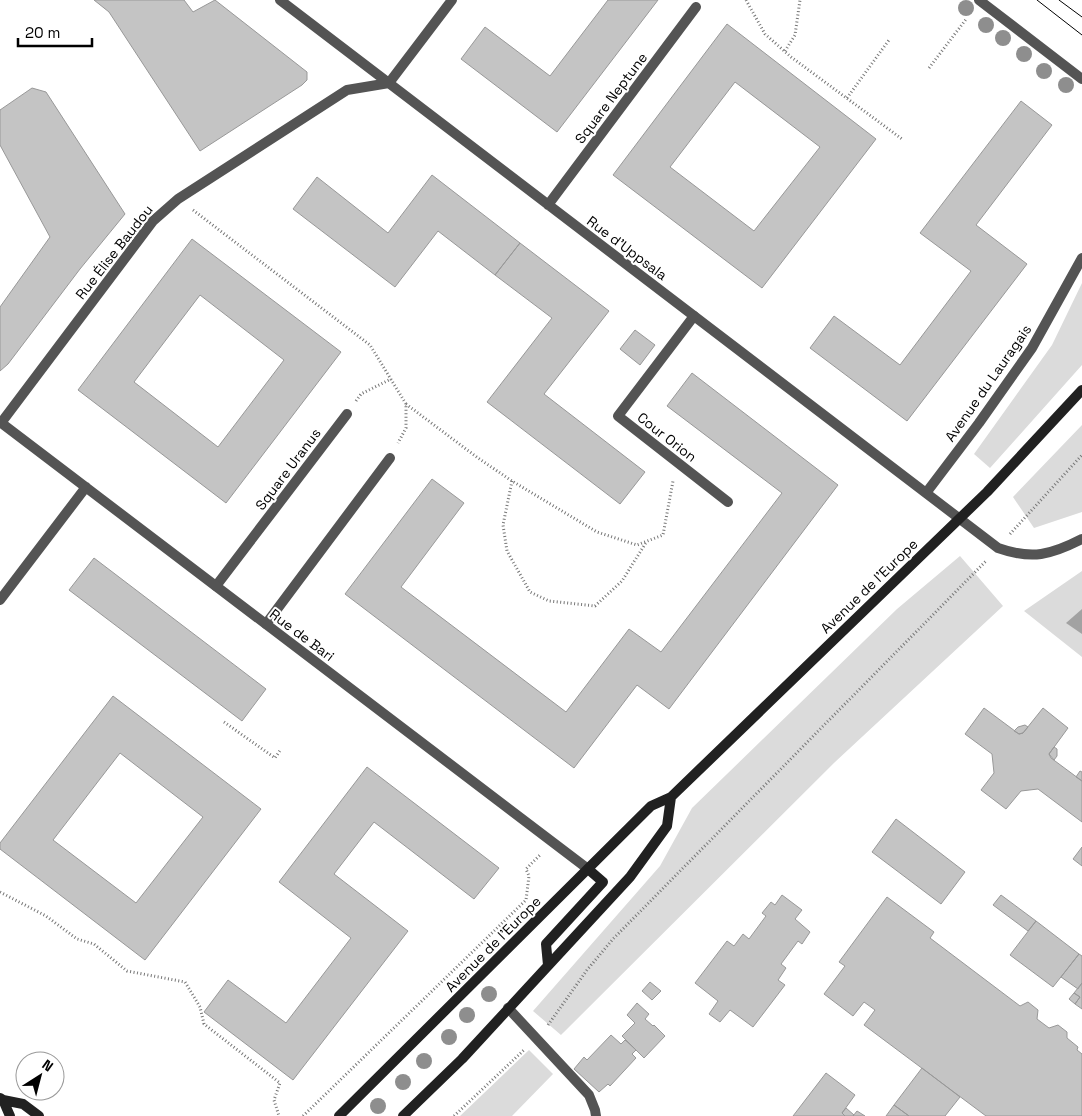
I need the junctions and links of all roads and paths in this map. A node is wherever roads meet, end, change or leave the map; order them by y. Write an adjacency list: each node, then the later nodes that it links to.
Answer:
1 (280, 0): 12 (street, Rue d'Uppsala)
2 (452, 0): 12 (street)
3 (746, 0): 9 (path)
4 (800, 0): 9 (path)
5 (979, 0): 11 (street)
6 (696, 7): 16 (street, Square Neptune)
7 (967, 18): 10 (path)
8 (889, 40): 13 (path)
9 (785, 51): 13 (path)
10 (929, 68)
11 (1079, 75)
12 (389, 83): 15 (street, Rue Élise Baudou); 16 (street, Rue d'Uppsala)
13 (847, 98): 14 (path)
14 (902, 139)
15 (178, 199): 19 (path); 23 (street, Rue Élise Baudou)
16 (548, 205): 18 (street, Rue d'Uppsala)
17 (1082, 258): 29 (street, Avenue du Lauragais)
18 (694, 316): 26 (street, Cour Orion); 29 (street, Rue d'Uppsala)
19 (391, 379): 21 (path); 22 (path)
20 (1082, 390): 31 (main road, Avenue de l'Europe)
21 (406, 404): 25 (path); 27 (path)
22 (347, 414): 35 (street, Square Uranus)
23 (0, 423): 28 (street, Rue de Bari)
24 (1082, 455): 34 (path)
25 (390, 458): 37 (street)
26 (680, 465): 30 (street, Cour Orion); 33 (path)
27 (512, 481): 33 (path); 33 (path)
28 (86, 487): 35 (street, Rue de Bari); 36 (street)
29 (926, 493): 31 (street, Rue d'Uppsala)
30 (728, 502)
31 (958, 519): 34 (street, Rue d'Uppsala); 40 (main road, Avenue de l'Europe)
32 (1082, 539): 34 (street)
33 (647, 541)
34 (998, 548): 46 (path)
35 (216, 586): 37 (street, Rue de Bari)
36 (0, 600)
37 (266, 624): 41 (street, Rue de Bari)
38 (224, 722): 39 (path)
39 (281, 749)
40 (671, 797): 42 (main road, Avenue de l'Europe); 44 (main road)
41 (553, 842): 42 (street, Rue de Bari); 51 (path)
42 (588, 869): 44 (main road); 52 (main road, Avenue de l'Europe)
43 (0, 892): 50 (path)
44 (548, 966): 45 (main road)
45 (508, 1008): 46 (street); 53 (main road)
46 (536, 1038): 54 (path); 55 (street)
47 (2, 1099): 48 (main road); 49 (main road)
48 (10, 1116)
49 (39, 1116)
50 (279, 1116)
51 (303, 1116)
52 (339, 1116)
53 (404, 1116)
54 (454, 1116)
55 (596, 1116)

